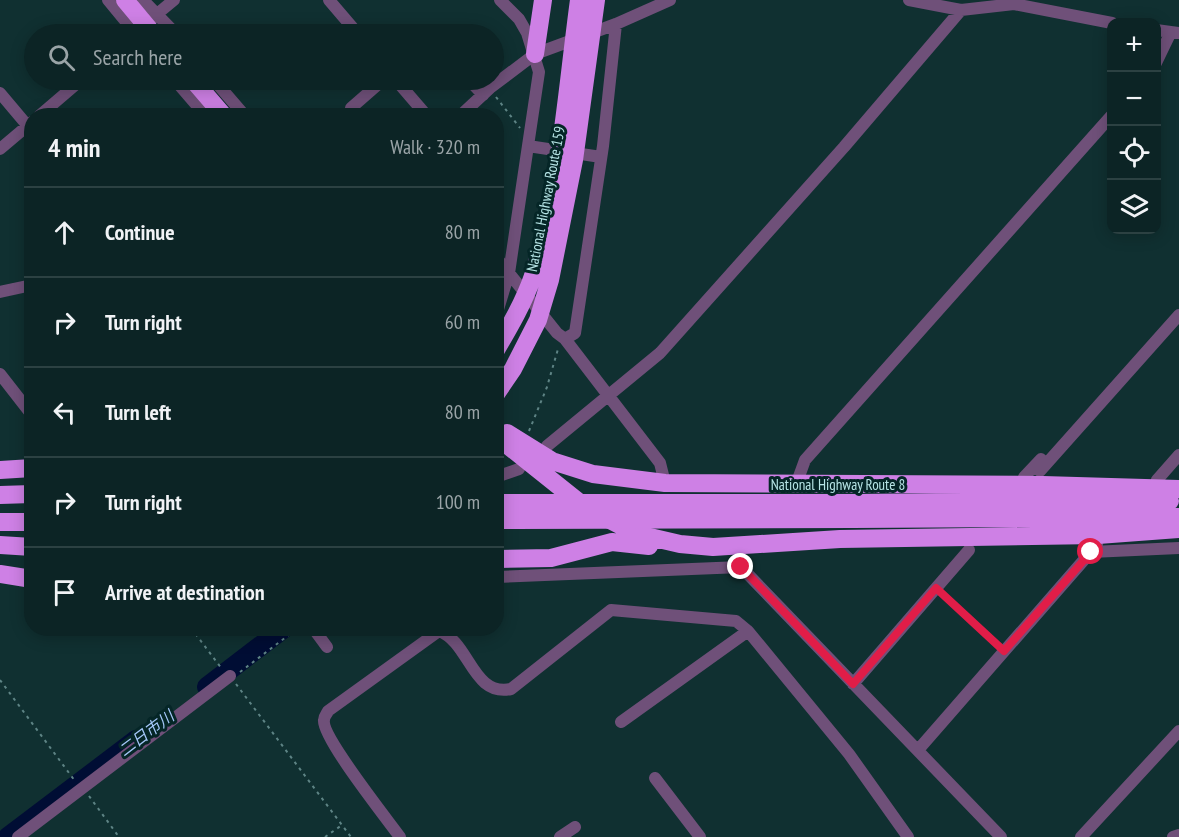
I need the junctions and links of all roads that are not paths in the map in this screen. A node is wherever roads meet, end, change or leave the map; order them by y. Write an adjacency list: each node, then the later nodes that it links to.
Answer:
1 (108, 0): 17 (street)
2 (125, 0): 18 (highway, bridge)
3 (143, 0): 19 (street)
4 (174, 0): 20 (street)
5 (329, 0): 21 (street)
6 (500, 0): 24 (street)
7 (531, 0): 24 (highway)
8 (543, 0): 24 (highway)
9 (579, 0): 56 (highway, National Highway Route 159, bridge)
10 (596, 0): 59 (highway, National Highway Route 159, bridge)
11 (670, 0): 22 (street)
12 (909, 0): 13 (street)
13 (947, 4): 15 (street)
14 (1047, 5): 15 (street); 16 (street)
15 (961, 10): 60 (street)
16 (1107, 22)
17 (137, 24)
18 (140, 24)
19 (144, 24)
20 (150, 24)
21 (349, 24)
22 (616, 24): 24 (street); 49 (street)
23 (1175, 32): 25 (street)
24 (535, 54): 26 (street); 47 (street)
25 (1161, 55)
26 (504, 78)
27 (69, 90): 37 (street)
28 (203, 90): 38 (street)
29 (205, 90): 39 (highway)
30 (208, 90): 40 (street)
31 (372, 90): 41 (street)
32 (405, 90): 42 (street)
33 (483, 90): 35 (street)
34 (489, 90): 35 (street)
35 (486, 92): 43 (street)
36 (0, 93): 44 (street)
37 (48, 108)
38 (205, 108)
39 (218, 108)
40 (234, 108)
41 (351, 108)
42 (420, 108)
43 (469, 108)
44 (24, 119)
45 (1107, 121): 72 (street)
46 (24, 131): 48 (street)
47 (529, 143): 49 (street); 51 (street)
48 (0, 149)
49 (601, 157): 57 (street)
50 (504, 267): 51 (street)
51 (509, 273): 53 (street); 57 (street)
52 (24, 287): 54 (street)
53 (504, 290)
54 (0, 292)
55 (1179, 315): 64 (street)
56 (504, 336)
57 (565, 339): 60 (street)
58 (0, 374): 61 (street)
59 (504, 382)
60 (608, 396): 65 (street); 73 (street)
61 (24, 405)
62 (504, 430): 73 (highway)
63 (504, 442): 91 (highway)
64 (1063, 444): 71 (street); 74 (street)
65 (547, 446)
66 (1179, 455): 75 (street)
67 (24, 468): 69 (highway)
68 (519, 469): 70 (street)
69 (0, 470)
70 (504, 474)
71 (1041, 478): 74 (highway); 75 (highway)
72 (797, 482): 73 (highway); 74 (highway)
73 (665, 483)
74 (1024, 484)
75 (1170, 489)
76 (24, 494): 77 (highway)
77 (0, 495)
78 (1179, 501): 82 (highway, National Highway Route 8)
79 (24, 505): 80 (highway)
80 (0, 506)
81 (505, 511): 82 (highway, National Highway Route 8, bridge)
82 (853, 511): 83 (highway, National Highway Route 8)
83 (1179, 517)
84 (0, 522): 85 (highway)
85 (24, 522)
86 (1179, 530): 87 (highway)
87 (1098, 535): 88 (highway); 93 (street)
88 (969, 542): 91 (highway); 98 (street); 98 (street)
89 (0, 545): 90 (highway)
90 (24, 546)
91 (713, 547): 96 (highway)
92 (1179, 548): 93 (street)
93 (1091, 552): 110 (street)
94 (0, 553): 95 (highway)
95 (24, 554)
96 (504, 559)
97 (0, 574): 100 (highway)
98 (947, 575): 107 (street)
99 (504, 577): 107 (street)
100 (24, 578)
101 (748, 631): 104 (street); 108 (street); 118 (street)
102 (321, 636): 105 (street)
103 (432, 636): 115 (street)
104 (447, 636)
105 (327, 647)
106 (227, 673): 114 (street)
107 (853, 684): 110 (street)
108 (621, 722)
109 (1179, 731): 120 (street)
110 (918, 750): 119 (street)
111 (655, 778): 117 (street)
112 (574, 826): 116 (street)
113 (1179, 834): 121 (street)
114 (18, 837)
115 (400, 837)
116 (560, 837)
117 (700, 837)
118 (908, 837)
119 (1001, 837)
120 (1081, 837)
121 (1173, 837)

